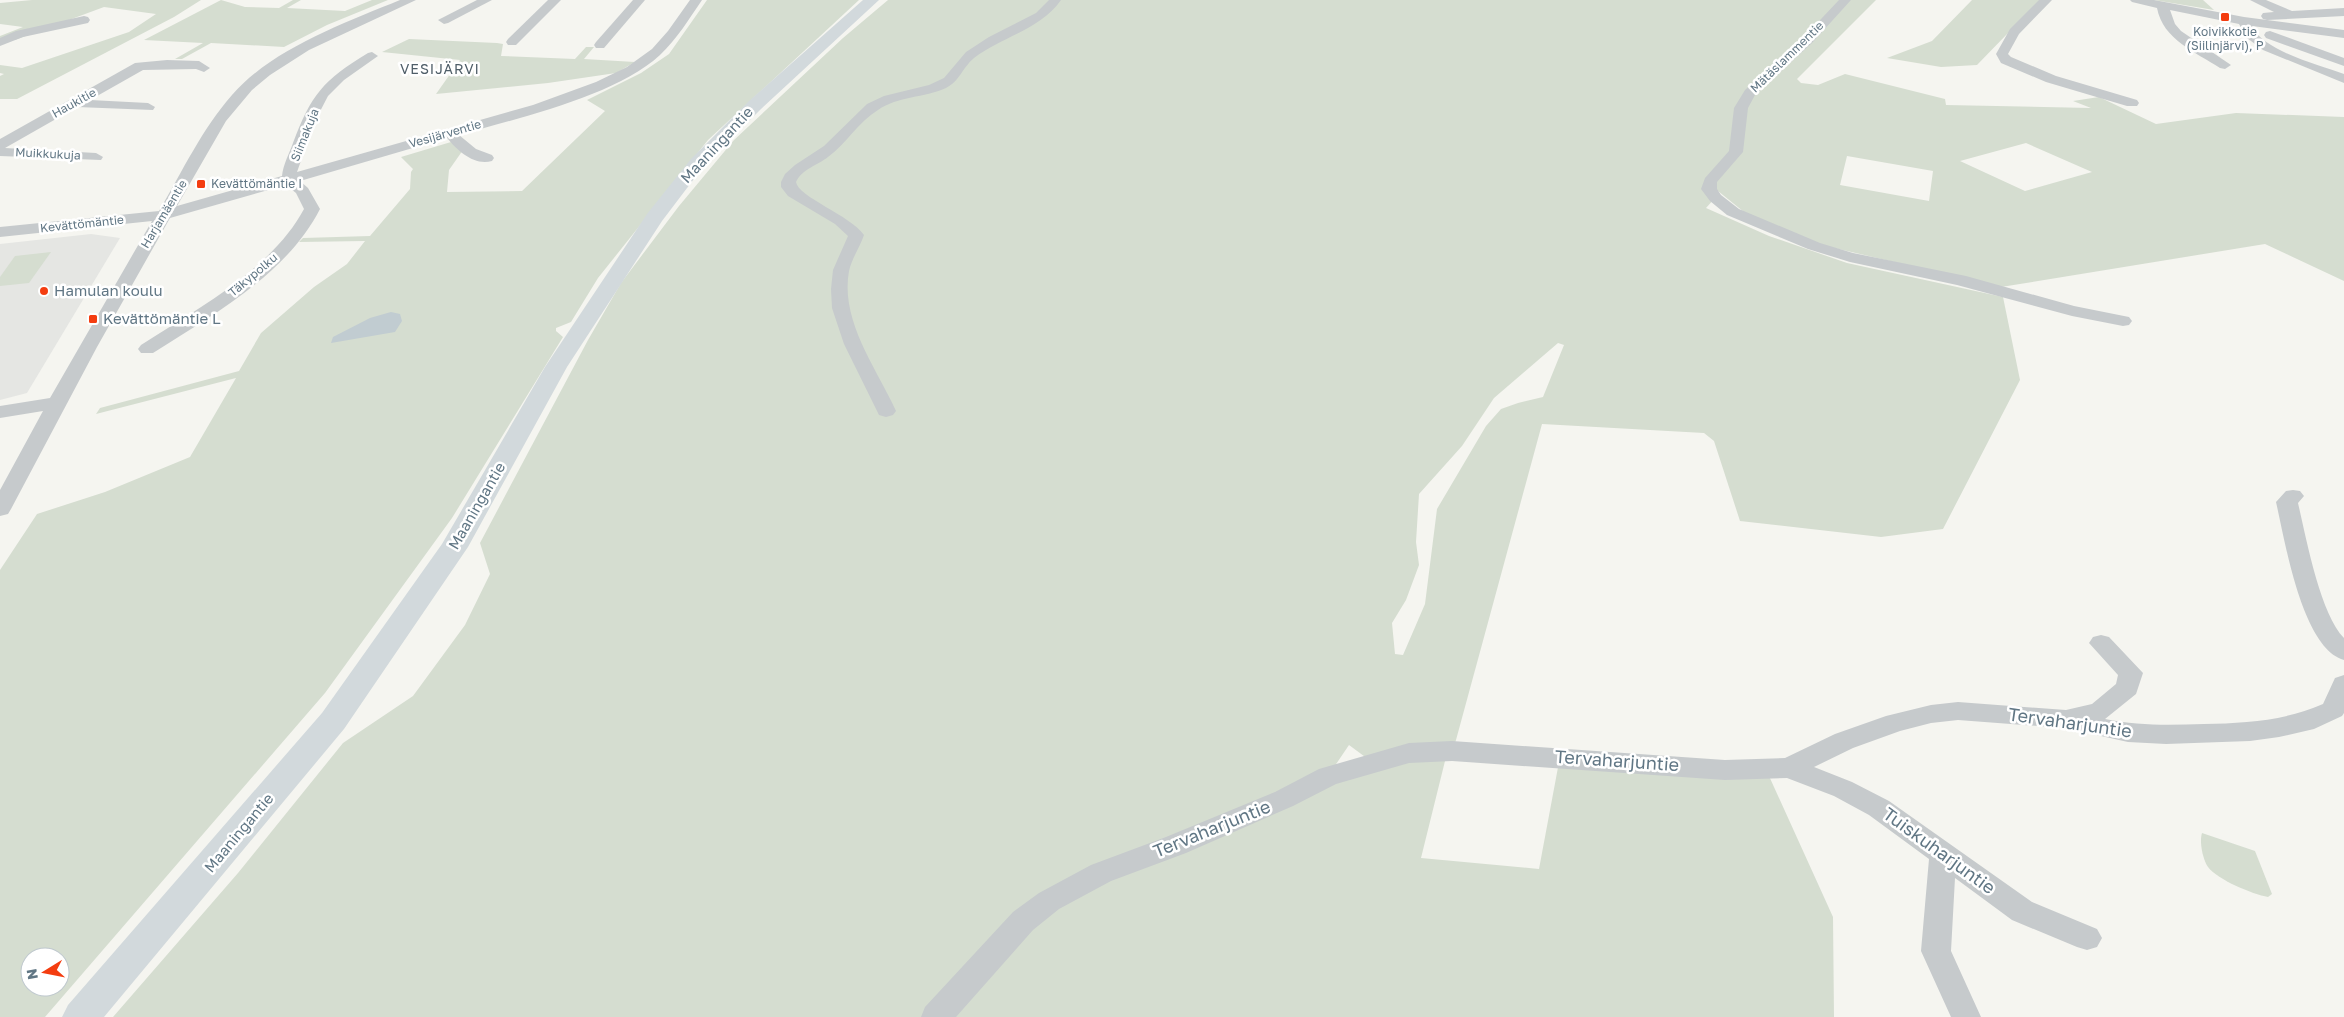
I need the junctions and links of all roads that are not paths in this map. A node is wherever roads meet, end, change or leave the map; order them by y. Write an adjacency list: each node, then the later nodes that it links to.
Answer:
1 (410, 0): 37 (street, Harjamäentie)
2 (486, 0): 17 (street)
3 (555, 0): 21 (street)
4 (639, 0): 22 (street)
5 (696, 0): 31 (street, Vesijärventie)
6 (872, 0): 53 (main road, Maaningantie)
7 (1055, 0): 42 (street)
8 (1844, 0): 39 (street, Mätäslammentie)
9 (2046, 0): 29 (street)
10 (2136, 0): 12 (street)
11 (2256, 0): 14 (street)
12 (2163, 6): 15 (street); 25 (street)
13 (2344, 12): 14 (street)
14 (2290, 14): 15 (street)
15 (2230, 19): 18 (street)
16 (84, 20): 20 (street)
17 (444, 20)
18 (2246, 25): 19 (street); 24 (street); 27 (street)
19 (2344, 34)
20 (0, 42)
21 (512, 42)
22 (600, 45)
23 (372, 56): 36 (street, Siimakuja)
24 (2344, 62)
25 (2225, 65)
26 (204, 68): 28 (street, Haukitie)
27 (2344, 79)
28 (74, 103): 30 (street); 32 (street, Haukitie)
29 (2132, 103)
30 (148, 108)
31 (450, 133): 35 (street); 36 (street, Vesijärventie)
32 (0, 145)
33 (0, 152): 34 (street, Muikkukuja)
34 (96, 157)
35 (487, 158)
36 (288, 179): 37 (street, Vesijärventie); 40 (street, Täkypolku)
37 (163, 215): 38 (street, Kevättömäntie); 41 (street, Harjamäentie)
38 (0, 232)
39 (2122, 321)
40 (147, 349)
41 (56, 403): 43 (street); 45 (street, Harjamäentie)
42 (886, 411)
43 (0, 412)
44 (2293, 496): 47 (street)
45 (0, 509)
46 (2101, 643): 49 (street)
47 (2344, 652)
48 (2344, 684): 49 (street, Tervaharjuntie)
49 (2065, 719): 50 (street, Tervaharjuntie)
50 (1789, 768): 51 (street, Tuiskuharjuntie); 54 (street, Tervaharjuntie)
51 (1943, 853): 52 (street, Tuiskuharjuntie); 55 (street)
52 (2088, 938)
53 (81, 1017)
54 (936, 1017)
55 (1966, 1017)

